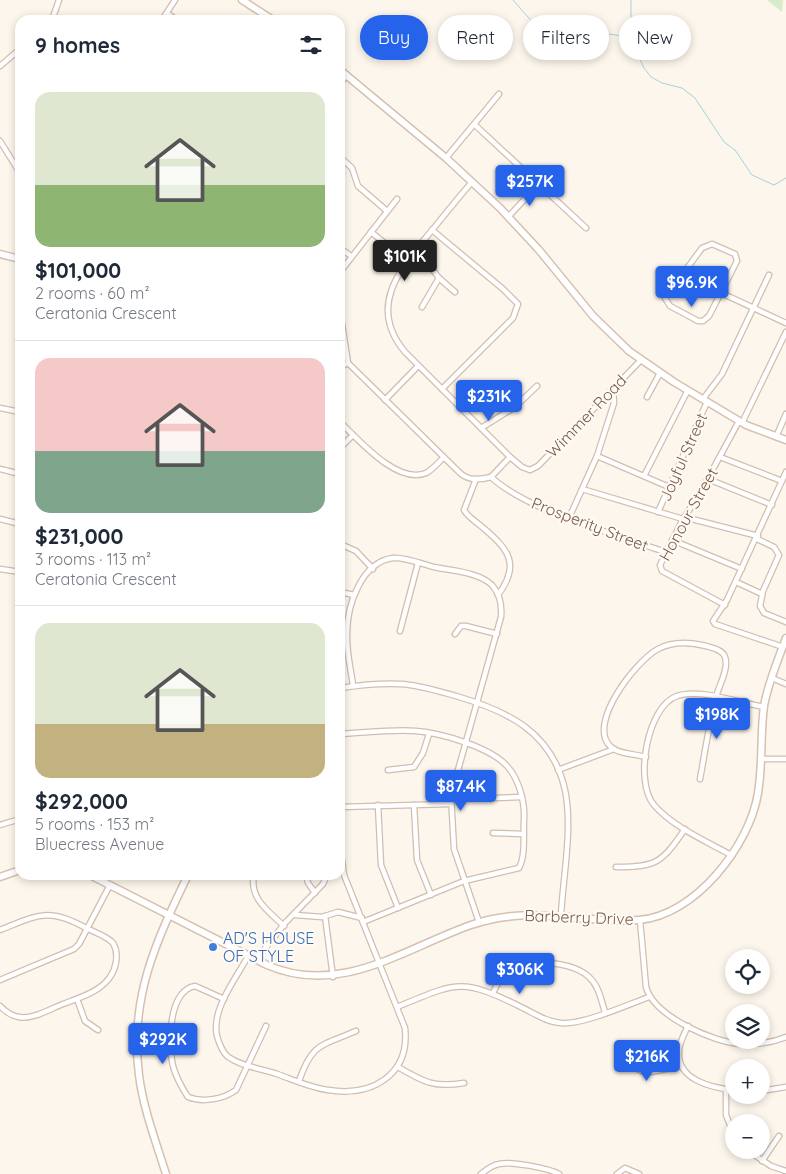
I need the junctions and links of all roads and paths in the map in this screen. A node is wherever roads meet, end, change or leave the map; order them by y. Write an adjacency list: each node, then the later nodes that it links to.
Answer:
1 (59, 0): 5 (street)
2 (175, 0): 4 (street)
3 (242, 0): 6 (street)
4 (168, 14)
5 (54, 15)
6 (265, 15)
7 (15, 53): 8 (street)
8 (0, 66)
9 (346, 75): 13 (street)
10 (499, 94): 11 (street)
11 (474, 125): 13 (street); 17 (street)
12 (0, 141): 15 (street)
13 (446, 158): 16 (street)
14 (345, 162): 19 (street)
15 (15, 165)
16 (472, 182): 20 (street); 22 (street)
17 (538, 185): 20 (street); 21 (street)
18 (397, 199): 19 (street)
19 (387, 211): 23 (street)
20 (508, 217): 41 (street)
21 (586, 228)
22 (432, 230): 25 (street); 47 (street)
23 (371, 232): 27 (street); 29 (street)
24 (345, 252): 27 (street)
25 (414, 253): 29 (street); 32 (street)
26 (0, 254): 28 (street)
27 (351, 256): 30 (street)
28 (15, 258)
29 (407, 261): 44 (street)
30 (345, 265)
31 (769, 275): 37 (street, Joyful Street)
32 (439, 278): 34 (street); 36 (street)
33 (681, 278): 35 (street); 35 (street); 35 (street)
34 (455, 292)
35 (722, 294): 37 (street)
36 (422, 307)
37 (753, 308): 38 (street); 52 (street, Joyful Street)
38 (786, 323)
39 (786, 332): 56 (street, Honour Street)
40 (345, 347): 42 (street)
41 (640, 360): 45 (street); 48 (street, Wimmer Road)
42 (348, 363): 43 (street); 51 (street)
43 (345, 364)
44 (418, 366): 47 (street); 51 (street)
45 (660, 373): 49 (street); 50 (street)
46 (536, 386): 58 (street)
47 (442, 389): 58 (street)
48 (613, 389): 63 (street); 64 (street, Wimmer Road)
49 (688, 390): 52 (street); 70 (street)
50 (647, 398)
51 (385, 400): 66 (street)
52 (705, 401): 56 (street); 75 (street, Joyful Street)
53 (0, 408): 54 (street)
54 (15, 411)
55 (786, 414): 60 (street)
56 (741, 422): 60 (street); 65 (street, Honour Street)
57 (345, 427): 59 (street)
58 (481, 428): 64 (street)
59 (353, 434): 62 (street); 66 (street)
60 (776, 437): 61 (street)
61 (786, 440)
62 (345, 443)
63 (597, 456): 70 (street); 76 (street)
64 (510, 457): 71 (street)
65 (720, 457): 73 (street, Honour Street); 74 (street)
66 (443, 458): 72 (street)
67 (0, 469): 69 (street)
68 (786, 472): 74 (street)
69 (15, 473)
70 (644, 476): 75 (street)
71 (491, 477): 72 (street); 79 (street, Prosperity Street)
72 (476, 479): 96 (street)
73 (708, 479): 77 (street); 80 (street, Honour Street)
74 (782, 481): 77 (street)
75 (669, 487): 78 (street, Joyful Street)
76 (582, 490): 78 (street); 79 (street)
77 (772, 505): 83 (street)
78 (658, 512): 80 (street)
79 (569, 518): 86 (street, Prosperity Street)
80 (684, 518): 83 (street); 84 (street, Honour Street)
81 (0, 519): 82 (street)
82 (15, 523)
83 (757, 537): 90 (street); 94 (street)
84 (672, 540): 86 (street, Honour Street); 90 (street)
85 (345, 546): 89 (street)
86 (666, 552): 97 (street, Honour Street)
87 (418, 563): 89 (street); 96 (street); 99 (street)
88 (0, 569): 91 (street)
89 (373, 569): 95 (street)
90 (742, 569): 92 (street)
91 (15, 571)
92 (736, 582): 94 (street); 97 (street)
93 (345, 593): 95 (street)
94 (762, 594): 98 (street)
95 (354, 595): 105 (street)
96 (498, 595): 101 (street)
97 (725, 606): 102 (street)
98 (786, 622)
99 (400, 631)
100 (455, 634): 101 (street)
101 (496, 634): 108 (street)
102 (785, 642): 103 (street, Barberry Drive)
103 (772, 678): 104 (street); 109 (street, Barberry Drive)
104 (786, 684)
105 (353, 686): 106 (street); 108 (street)
106 (345, 687)
107 (716, 698): 109 (street); 113 (street); 114 (street); 119 (street)
108 (476, 702): 112 (street); 118 (street)
109 (764, 707): 115 (street, Barberry Drive)
110 (345, 734): 111 (street)
111 (429, 734): 112 (street); 117 (street)
112 (464, 742): 120 (street); 122 (street)
113 (614, 749): 114 (street); 118 (street)
114 (646, 756): 128 (street)
115 (761, 759): 116 (street); 131 (street, Barberry Drive)
116 (786, 759)
117 (388, 770)
118 (558, 770): 148 (street)
119 (700, 779)
120 (521, 797): 121 (street); 130 (street)
121 (495, 798)
122 (451, 804): 123 (street); 141 (street)
123 (414, 805): 124 (street); 144 (street)
124 (378, 806): 125 (street); 145 (street)
125 (345, 807)
126 (15, 820): 127 (street)
127 (0, 825)
128 (685, 829): 131 (street); 132 (street)
129 (493, 833): 130 (street)
130 (523, 834): 141 (street)
131 (730, 855): 151 (street, Barberry Drive)
132 (616, 867)
133 (15, 872): 134 (street)
134 (0, 877)
135 (345, 878): 150 (street)
136 (100, 880): 142 (street, Barberry Drive)
137 (186, 880): 146 (street)
138 (253, 880): 153 (street)
139 (307, 880): 143 (street)
140 (325, 880): 143 (street)
141 (464, 881): 144 (street); 152 (street)
142 (110, 885): 146 (street, Barberry Drive); 154 (street)
143 (315, 893): 147 (street)
144 (431, 895): 145 (street)
145 (398, 908): 150 (street)
146 (169, 914): 156 (street, Barberry Drive); 186 (street)
147 (294, 915): 149 (street); 153 (street)
148 (561, 915): 151 (street, Barberry Drive); 152 (street, Barberry Drive)
149 (325, 916): 150 (street); 159 (street)
150 (362, 920): 158 (street)
151 (640, 920): 162 (street)
152 (479, 922): 158 (street, Barberry Drive)
153 (284, 926): 157 (street)
154 (88, 929): 155 (street); 160 (street); 163 (street)
155 (0, 930)
156 (248, 956): 157 (street, Barberry Drive); 164 (street)
157 (256, 960): 159 (street, Barberry Drive)
158 (379, 962): 159 (street, Barberry Drive); 166 (street)
159 (333, 976)
160 (0, 980)
161 (493, 993): 166 (street); 167 (street); 167 (street)
162 (649, 997): 167 (street); 169 (street)
163 (77, 998): 165 (street); 170 (street)
164 (224, 1000): 174 (street); 174 (street)
165 (0, 1006)
166 (398, 1007): 176 (street)
167 (605, 1012)
168 (266, 1026): 174 (street)
169 (688, 1026): 172 (street); 175 (street)
170 (98, 1030)
171 (356, 1031): 177 (street)
172 (786, 1038)
173 (618, 1060): 175 (street)
174 (248, 1065): 177 (street)
175 (681, 1066): 181 (street)
176 (398, 1067): 177 (street); 178 (street)
177 (299, 1081)
178 (464, 1083)
179 (786, 1086): 180 (street)
180 (770, 1089)
181 (725, 1090)
182 (779, 1136): 184 (street)
183 (759, 1159): 184 (street)
184 (762, 1161): 185 (street)
185 (786, 1171)
186 (166, 1174)
187 (481, 1174): 188 (street)
188 (559, 1174)
189 (616, 1174): 190 (street)
190 (638, 1174)

